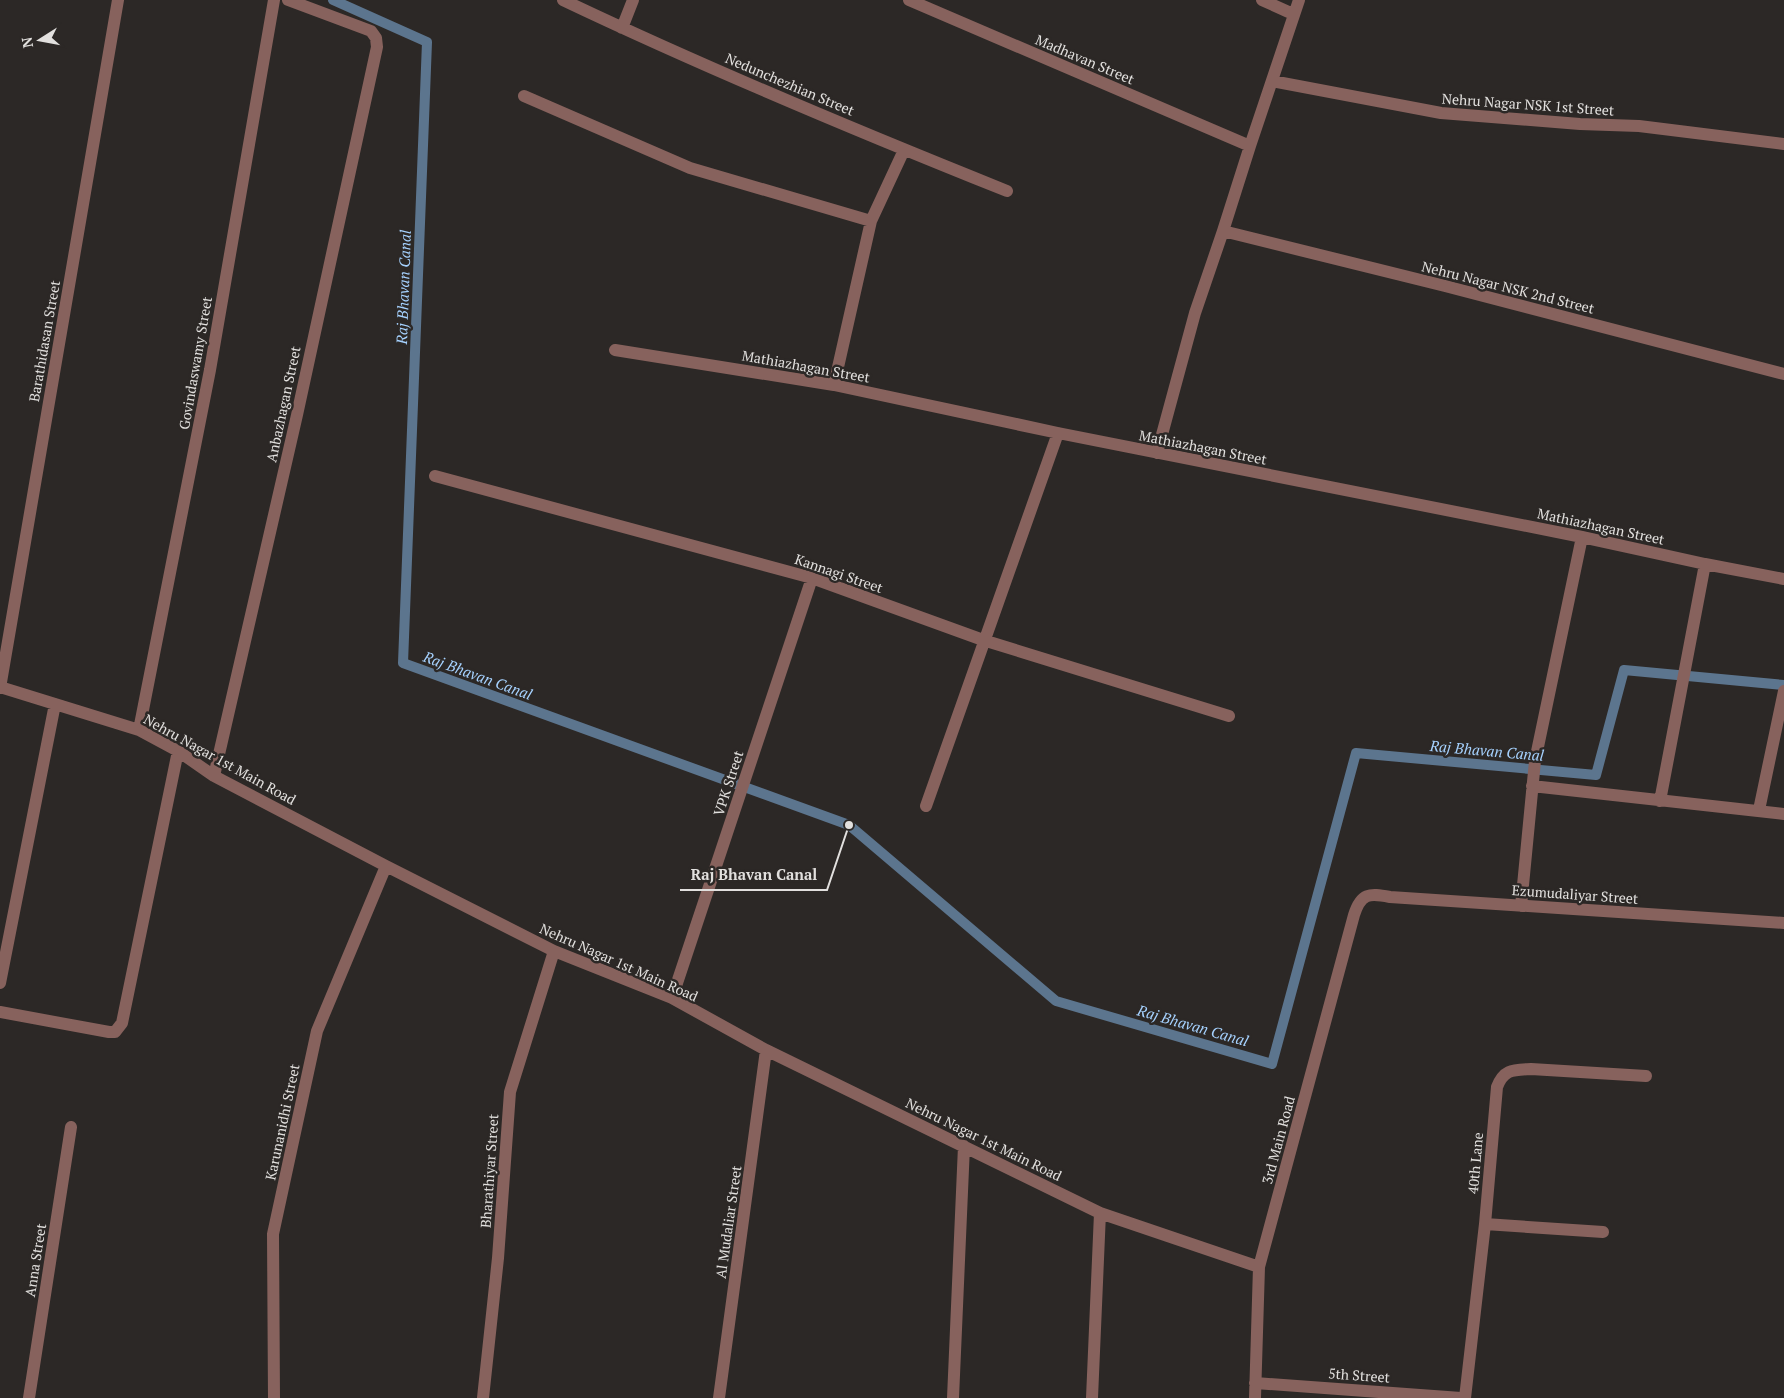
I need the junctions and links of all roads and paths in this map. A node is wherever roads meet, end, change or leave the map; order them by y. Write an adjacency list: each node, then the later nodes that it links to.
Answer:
1 (118, 0): 30 (street, Barathidasan Street)
2 (274, 0): 34 (street, Govindaswamy Street)
3 (288, 0): 36 (street, Anbazhagan Street)
4 (563, 0): 10 (street, Nedunchezhian Street)
5 (633, 0): 10 (street)
6 (909, 0): 14 (street, Madhavan Street)
7 (1262, 0): 9 (street)
8 (1299, 0): 9 (street)
9 (1294, 14): 11 (street)
10 (622, 28): 15 (street, Nedunchezhian Street)
11 (1272, 81): 13 (street, Nehru Nagar NSK 1st Street); 14 (street)
12 (524, 96): 17 (street)
13 (1784, 144)
14 (1250, 146): 18 (street)
15 (904, 150): 16 (street, Nedunchezhian Street); 17 (street)
16 (1007, 191)
17 (871, 221): 21 (street)
18 (1223, 231): 20 (street, Nehru Nagar NSK 2nd Street); 23 (street)
19 (615, 350): 21 (street, Mathiazhagan Street)
20 (1784, 374)
21 (834, 385): 22 (street, Mathiazhagan Street)
22 (1058, 433): 23 (street, Mathiazhagan Street); 29 (street)
23 (1157, 453): 25 (street, Mathiazhagan Street)
24 (435, 476): 27 (street, Kannagi Street)
25 (1582, 537): 26 (street, Mathiazhagan Street); 37 (street)
26 (1705, 564): 28 (street, Mathiazhagan Street); 38 (street)
27 (812, 578): 29 (street, Kannagi Street); 48 (street, VPK Street)
28 (1784, 579)
29 (983, 640): 33 (street, Kannagi Street); 39 (street)
30 (0, 688): 32 (street, Nehru Nagar 1st Main Road)
31 (1784, 691): 40 (street)
32 (55, 704): 34 (street, Nehru Nagar 1st Main Road); 47 (street)
33 (1229, 716)
34 (139, 730): 35 (street, Nehru Nagar 1st Main Road)
35 (178, 751): 36 (street, Nehru Nagar 1st Main Road); 49 (street)
36 (214, 776): 42 (street, Nehru Nagar 1st Main Road)
37 (1532, 786): 38 (street); 44 (street)
38 (1660, 801): 40 (street)
39 (926, 806)
40 (1760, 810): 41 (street)
41 (1784, 814)
42 (386, 866): 46 (street, Nehru Nagar 1st Main Road); 60 (street, Karunanidhi Street)
43 (1364, 896): 44 (street, Ezumudaliyar Street); 57 (street, 3rd Main Road)
44 (1521, 906): 45 (street, Ezumudaliyar Street)
45 (1784, 923)
46 (554, 951): 48 (street, Nehru Nagar 1st Main Road); 61 (street, Bharathiyar Street)
47 (0, 983)
48 (672, 998): 50 (street, Nehru Nagar 1st Main Road)
49 (0, 1012)
50 (766, 1050): 53 (street, Nehru Nagar 1st Main Road); 62 (street, Al Mudaliar Street)
51 (1646, 1076): 55 (street, 40th Lane)
52 (71, 1127): 59 (street, Anna Street)
53 (964, 1146): 54 (street, Nehru Nagar 1st Main Road); 63 (street)
54 (1100, 1213): 57 (street, Nehru Nagar 1st Main Road); 64 (street)
55 (1485, 1224): 56 (street); 66 (street, 40th Lane)
56 (1603, 1232)
57 (1259, 1267): 58 (street, 3rd Main Road)
58 (1255, 1383): 65 (street, 3rd Main Road); 66 (street, 5th Street)
59 (29, 1398)
60 (274, 1398)
61 (484, 1398)
62 (720, 1398)
63 (953, 1398)
64 (1092, 1398)
65 (1255, 1398)
66 (1463, 1398)

